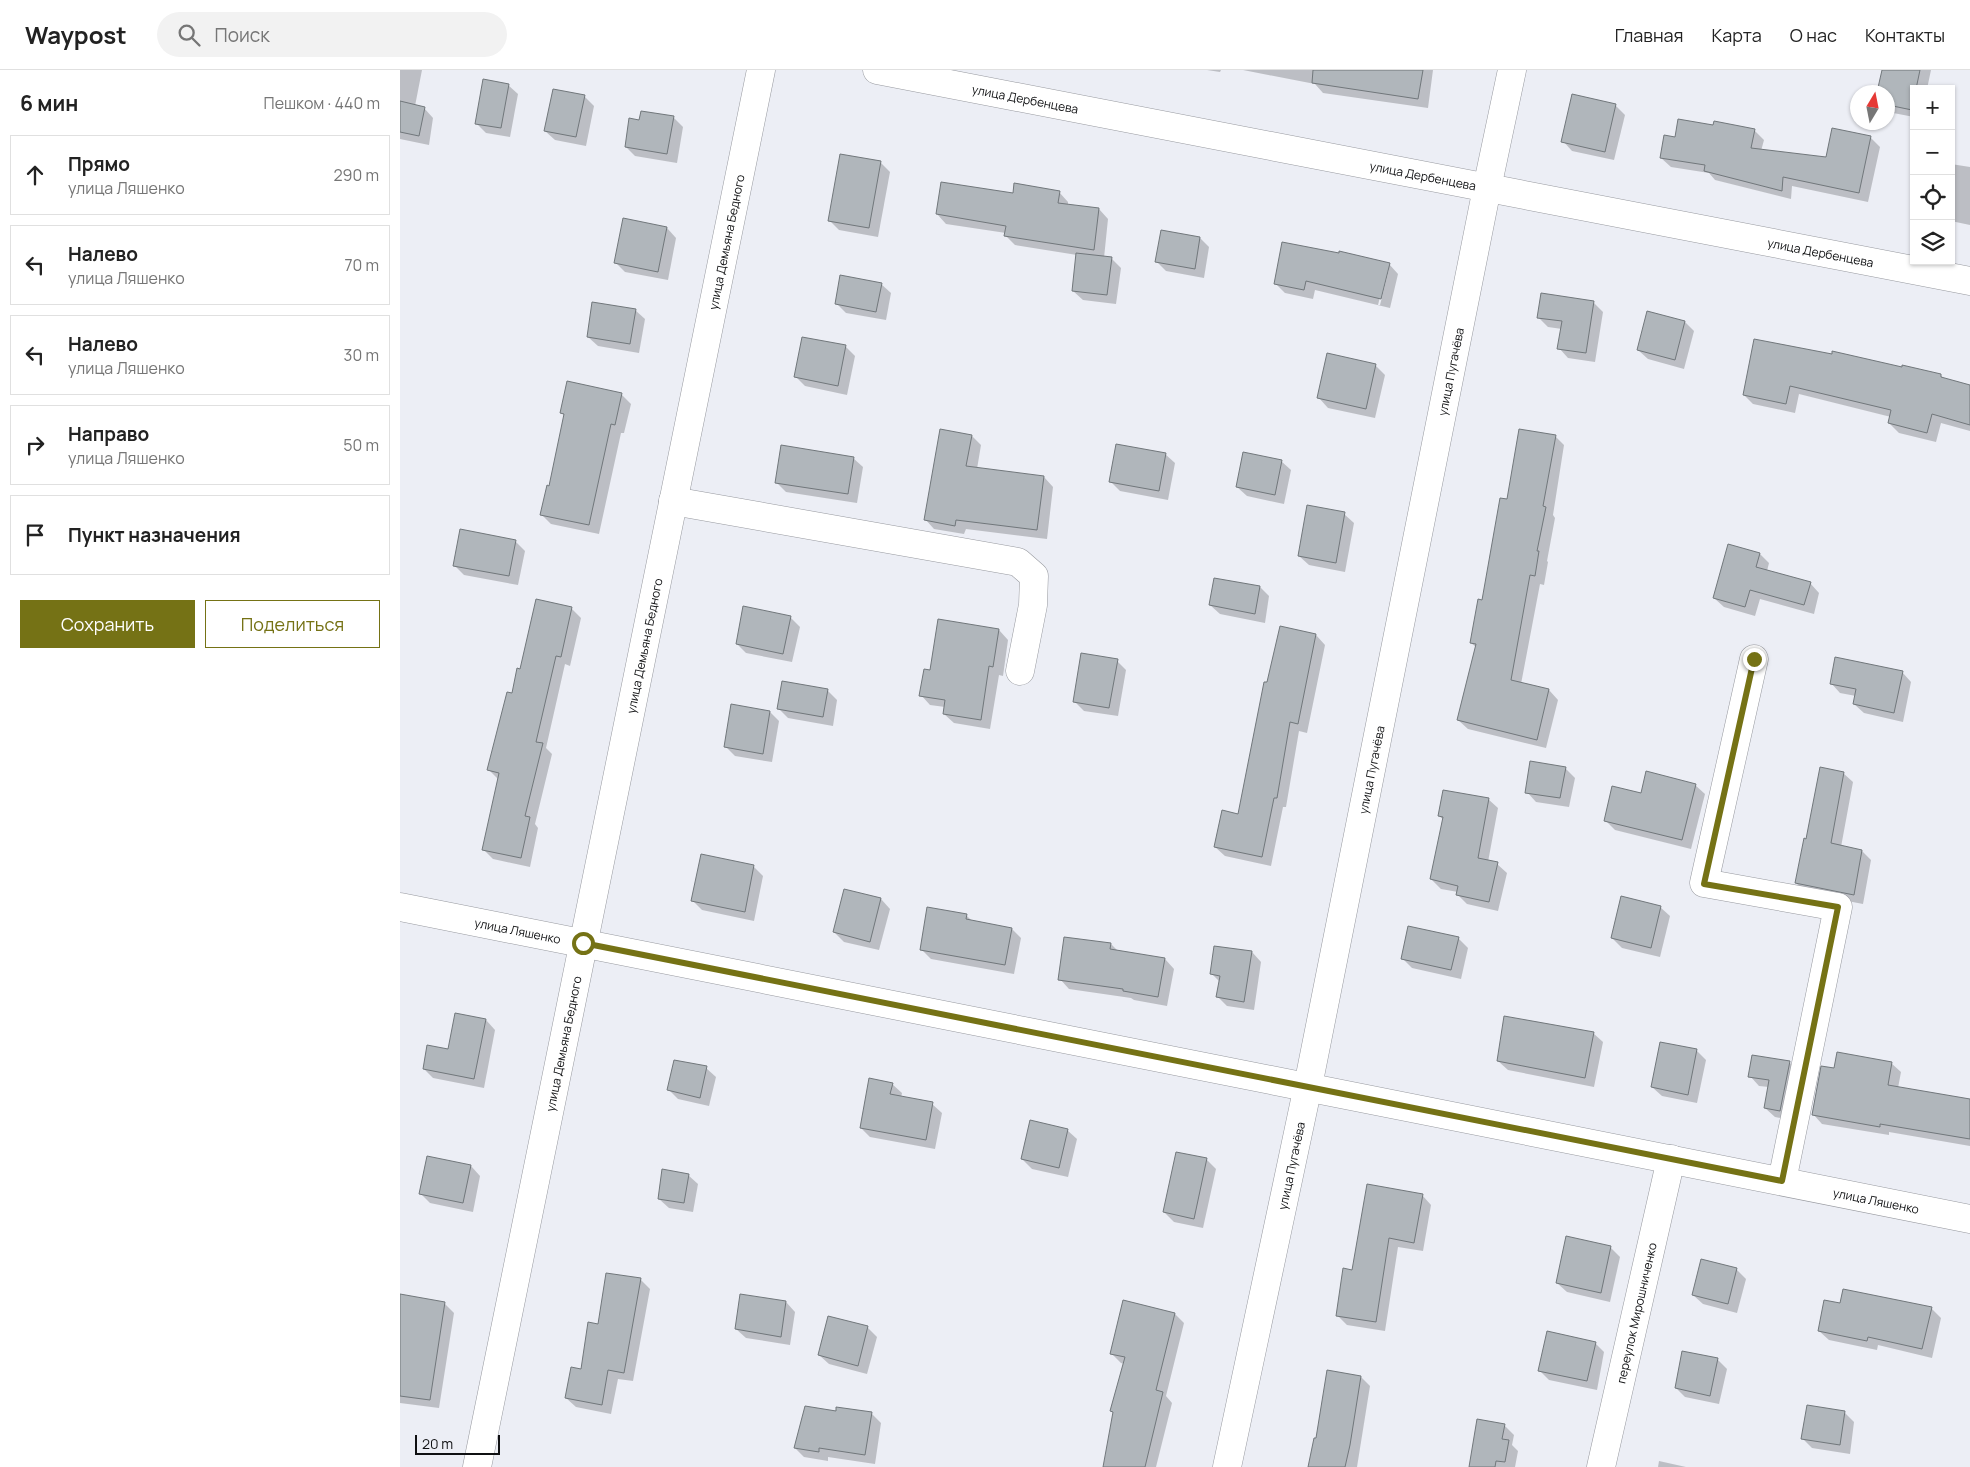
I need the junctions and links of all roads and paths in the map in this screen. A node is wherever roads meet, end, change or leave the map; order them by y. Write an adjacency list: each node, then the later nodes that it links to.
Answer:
1 (761, 70): 6 (street, улица Демьяна Бедного)
2 (877, 70): 4 (street, улица Дербенцева)
3 (1512, 70): 4 (street, улица Пугачёва)
4 (1487, 188): 5 (street, улица Дербенцева); 11 (street, улица Пугачёва)
5 (1970, 281)
6 (673, 501): 8 (street); 10 (street, улица Демьяна Бедного)
7 (1754, 659): 13 (street)
8 (1020, 671)
9 (400, 907): 10 (street, улица Ляшенко)
10 (583, 943): 11 (street, улица Ляшенко); 15 (street, улица Демьяна Бедного)
11 (1308, 1086): 12 (street, улица Ляшенко); 16 (street, улица Пугачёва)
12 (1670, 1159): 13 (street, улица Ляшенко); 17 (street, переулок Мирошниченко)
13 (1782, 1181): 14 (street, улица Ляшенко)
14 (1970, 1219)
15 (477, 1467)
16 (1227, 1467)
17 (1601, 1467)

